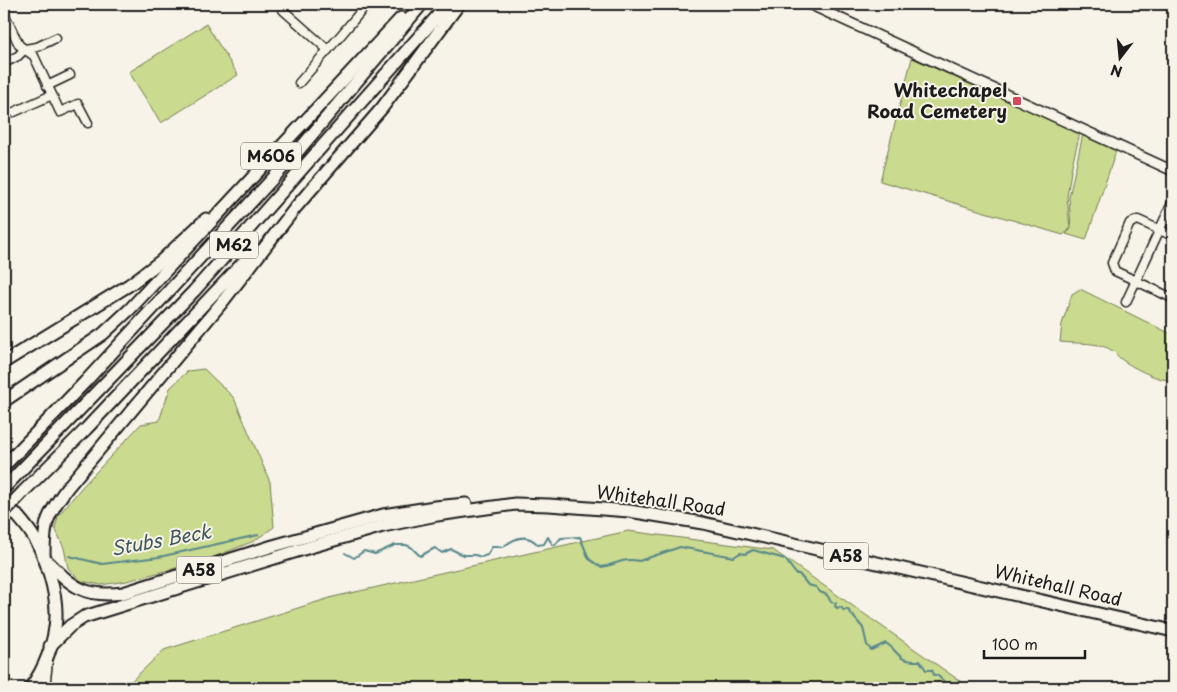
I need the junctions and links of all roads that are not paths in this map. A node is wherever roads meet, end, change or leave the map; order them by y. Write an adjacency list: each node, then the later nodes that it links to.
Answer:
1 (282, 4): 11 (street)
2 (367, 4): 11 (street)
3 (414, 4): 19 (highway, M606)
4 (422, 4): 30 (highway, M62)
5 (448, 4): 31 (highway, M62)
6 (459, 4): 22 (highway, M606)
7 (809, 4): 20 (main road)
8 (4, 13): 10 (street)
9 (56, 38): 10 (street)
10 (25, 49): 12 (street); 15 (street)
11 (328, 50): 14 (street)
12 (4, 62)
13 (70, 75): 15 (street)
14 (299, 82)
15 (47, 86): 16 (street)
16 (52, 95): 17 (street); 18 (street)
17 (14, 112)
18 (88, 123)
19 (265, 163): 28 (highway); 29 (highway, M606)
20 (1173, 171)
21 (1173, 201): 23 (street)
22 (296, 207): 34 (highway, M606, bridge); 35 (highway)
23 (1160, 230): 24 (street); 25 (street); 25 (street)
24 (1173, 236)
25 (1136, 281): 26 (street); 27 (street)
26 (1173, 296)
27 (1126, 302)
28 (4, 362)
29 (4, 402)
30 (4, 466)
31 (8, 484)
32 (4, 501): 35 (highway)
33 (515, 504): 35 (highway, A58); 36 (highway, Whitehall Road / A58); 37 (highway, Whitehall Road / A58)
34 (4, 512)
35 (44, 558): 37 (highway)
36 (1173, 631)
37 (50, 648): 38 (highway); 39 (street)
38 (30, 688)
39 (45, 688)

